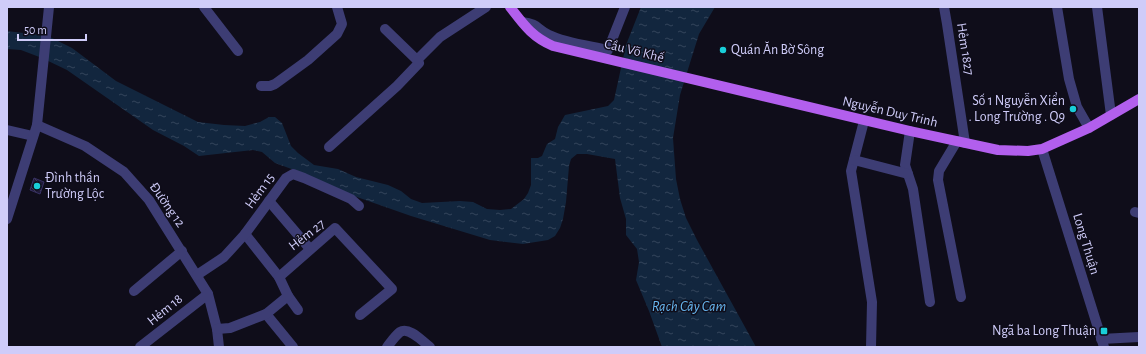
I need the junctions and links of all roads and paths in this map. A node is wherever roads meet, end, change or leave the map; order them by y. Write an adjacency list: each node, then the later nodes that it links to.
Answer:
1 (49, 7): 19 (street)
2 (204, 7): 12 (street)
3 (337, 7): 14 (street)
4 (486, 7): 13 (street)
5 (510, 7): 10 (main road)
6 (625, 7): 10 (street)
7 (944, 7): 24 (street, Hẻm 1827)
8 (1057, 7): 20 (street)
9 (1097, 7): 17 (street)
10 (522, 22): 15 (main road, Cầu Võ Khế)
11 (385, 29): 13 (street)
12 (238, 51)
13 (417, 60): 25 (street)
14 (261, 86)
15 (732, 90): 18 (main road, Nguyễn Duy Trinh)
16 (1139, 99): 17 (main road, Nguyễn Duy Trinh)
17 (1111, 115): 20 (main road, Nguyễn Duy Trinh)
18 (864, 121): 22 (main road, Nguyễn Duy Trinh); 27 (street)
19 (37, 125): 23 (street); 34 (street, Đường 12)
20 (1088, 128): 26 (main road, Nguyễn Duy Trinh)
21 (7, 130): 23 (street)
22 (910, 131): 24 (main road, Nguyễn Duy Trinh); 28 (street)
23 (33, 136): 31 (street)
24 (961, 142): 26 (main road, Nguyễn Duy Trinh); 40 (street)
25 (329, 147)
26 (1042, 149): 47 (street, Long Thuận)
27 (854, 160): 28 (street); 53 (street)
28 (908, 174): 41 (street)
29 (269, 201): 30 (street, Hẻm 15); 32 (street, Hẻm 15); 33 (street)
30 (359, 206)
31 (7, 219)
32 (245, 234): 35 (street, Hẻm 15); 36 (street)
33 (310, 249): 36 (street, Hẻm 27); 44 (street, Hẻm 27)
34 (182, 251): 35 (street, Đường 12); 37 (street)
35 (197, 275): 38 (street, Đường 12)
36 (279, 277): 39 (street)
37 (134, 291)
38 (208, 294): 45 (street, Đường 12); 48 (street, Hẻm 18)
39 (288, 296): 42 (street); 43 (street)
40 (962, 297)
41 (930, 302)
42 (298, 310)
43 (266, 314): 45 (street); 50 (street)
44 (360, 315)
45 (217, 328): 49 (street, Đường 12)
46 (1139, 337): 47 (street)
47 (1102, 343)
48 (140, 347)
49 (219, 347)
50 (293, 347)
51 (387, 347): 52 (street)
52 (430, 347)
53 (872, 347)

